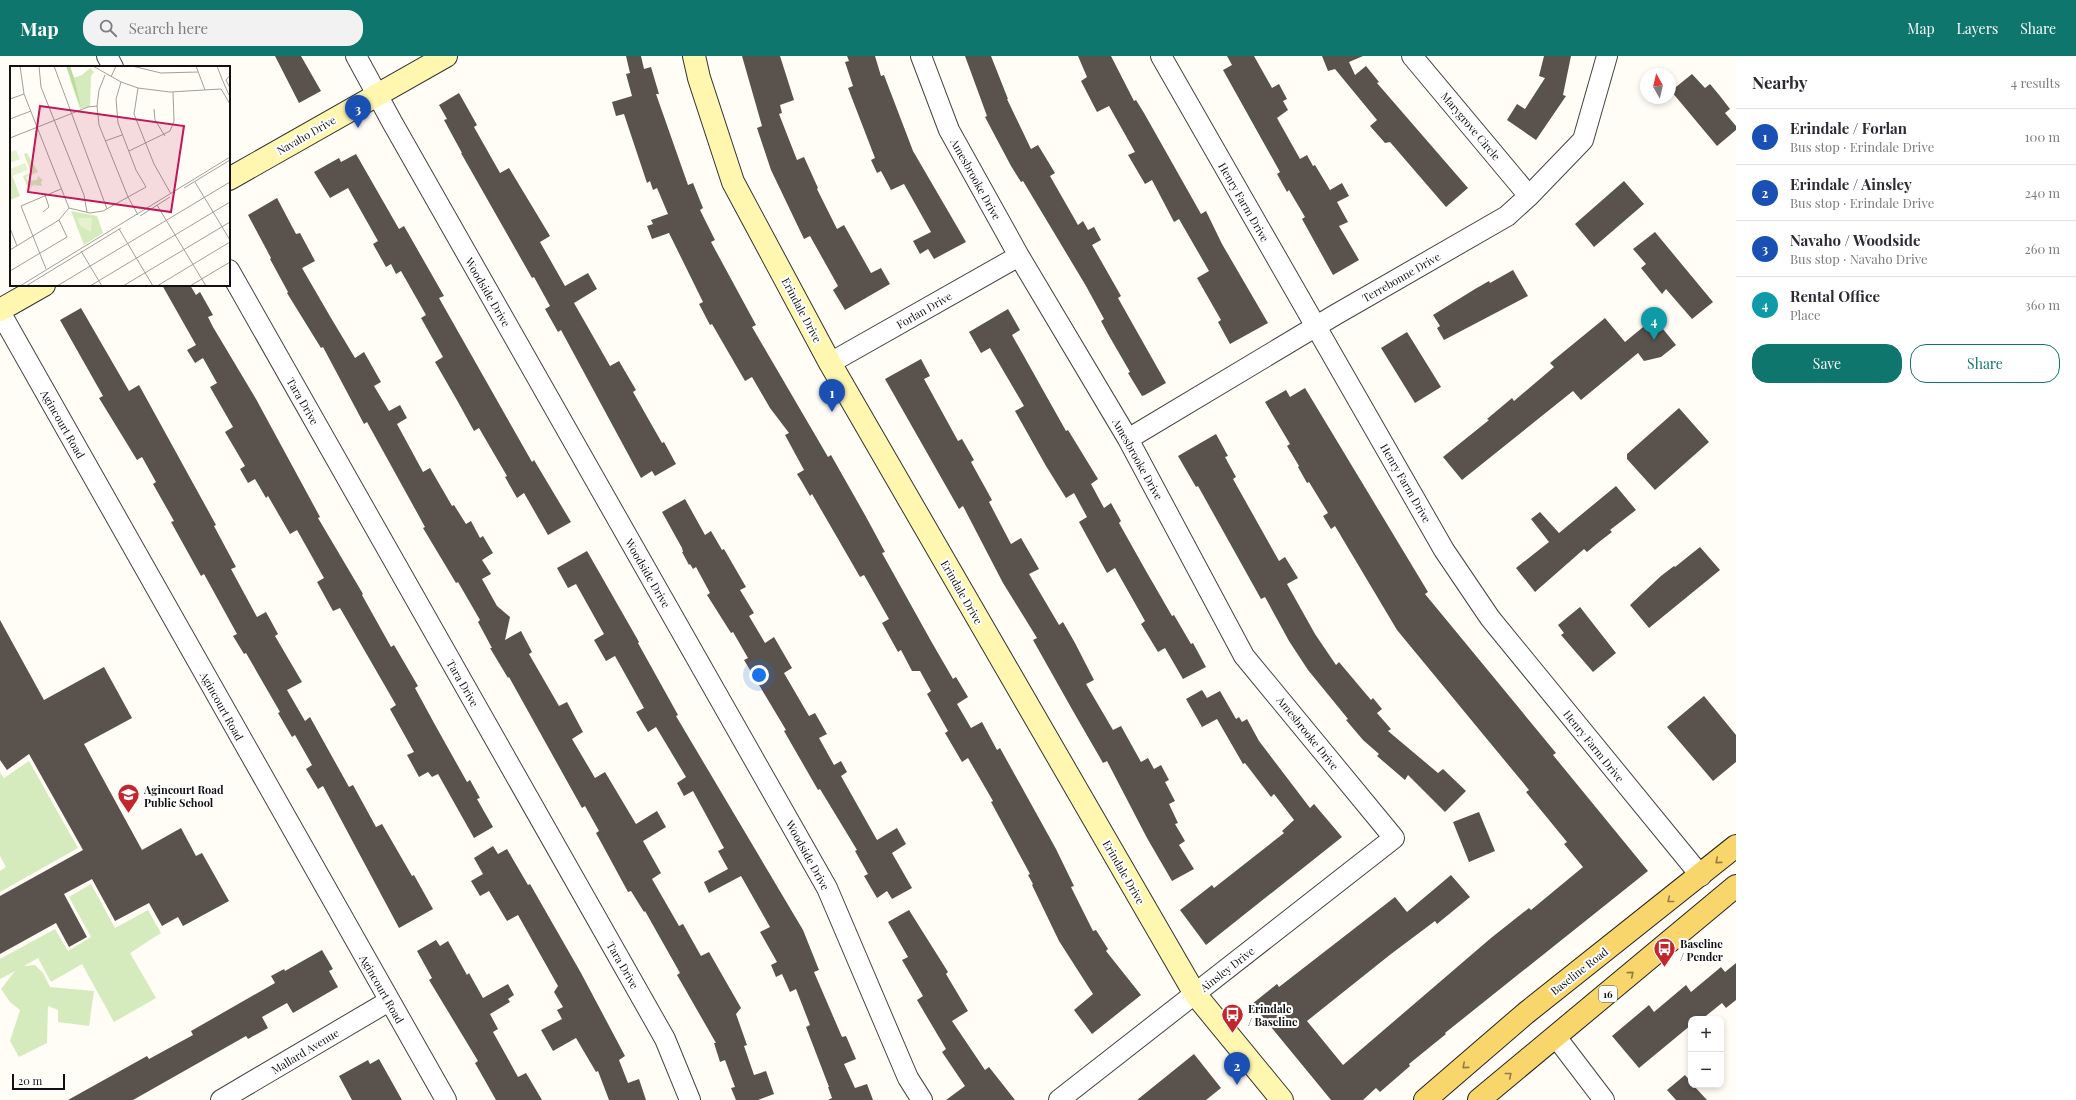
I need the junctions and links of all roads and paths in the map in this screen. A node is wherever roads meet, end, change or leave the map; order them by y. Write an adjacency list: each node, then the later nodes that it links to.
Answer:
1 (107, 56): 9 (street)
2 (356, 56): 10 (street, Woodside Drive)
3 (446, 56): 10 (street, Navaho Drive)
4 (694, 56): 18 (street, Erindale Drive)
5 (921, 56): 13 (street, Amesbrooke Drive)
6 (1161, 56): 17 (street, Henry Farm Drive)
7 (1412, 56): 12 (street, Marygrove Circle)
8 (1607, 56): 12 (street, Terrebonne Drive)
9 (112, 66)
10 (377, 95): 11 (street, Navaho Drive); 30 (street, Woodside Drive)
11 (230, 178)
12 (1529, 196): 17 (street, Terrebonne Drive)
13 (1019, 256): 18 (street, Forlan Drive); 19 (street, Amesbrooke Drive)
14 (230, 272): 29 (street, Tara Drive)
15 (42, 286): 16 (street)
16 (0, 311): 25 (street, Agincourt Road)
17 (1315, 326): 19 (street, Terrebonne Drive); 22 (street, Henry Farm Drive)
18 (830, 363): 24 (street, Erindale Drive)
19 (1128, 439): 20 (street, Amesbrooke Drive)
20 (1394, 838): 24 (street, Ainsley Drive)
21 (1736, 846): 22 (main road, Baseline Road, one-way to 22)
22 (1701, 876): 33 (main road, Baseline Road, one-way to 33)
23 (1736, 886): 26 (main road, 16, one-way to 23)
24 (1195, 994): 31 (street, Ainsley Drive); 32 (street, Erindale Drive)
25 (389, 1001): 27 (street, Mallard Avenue); 28 (street, Agincourt Road)
26 (1556, 1038): 34 (main road, 16, one-way to 26); 35 (street)
27 (221, 1100)
28 (446, 1100)
29 (690, 1100)
30 (922, 1100)
31 (1059, 1100)
32 (1282, 1100)
33 (1424, 1100)
34 (1479, 1100)
35 (1604, 1100)

